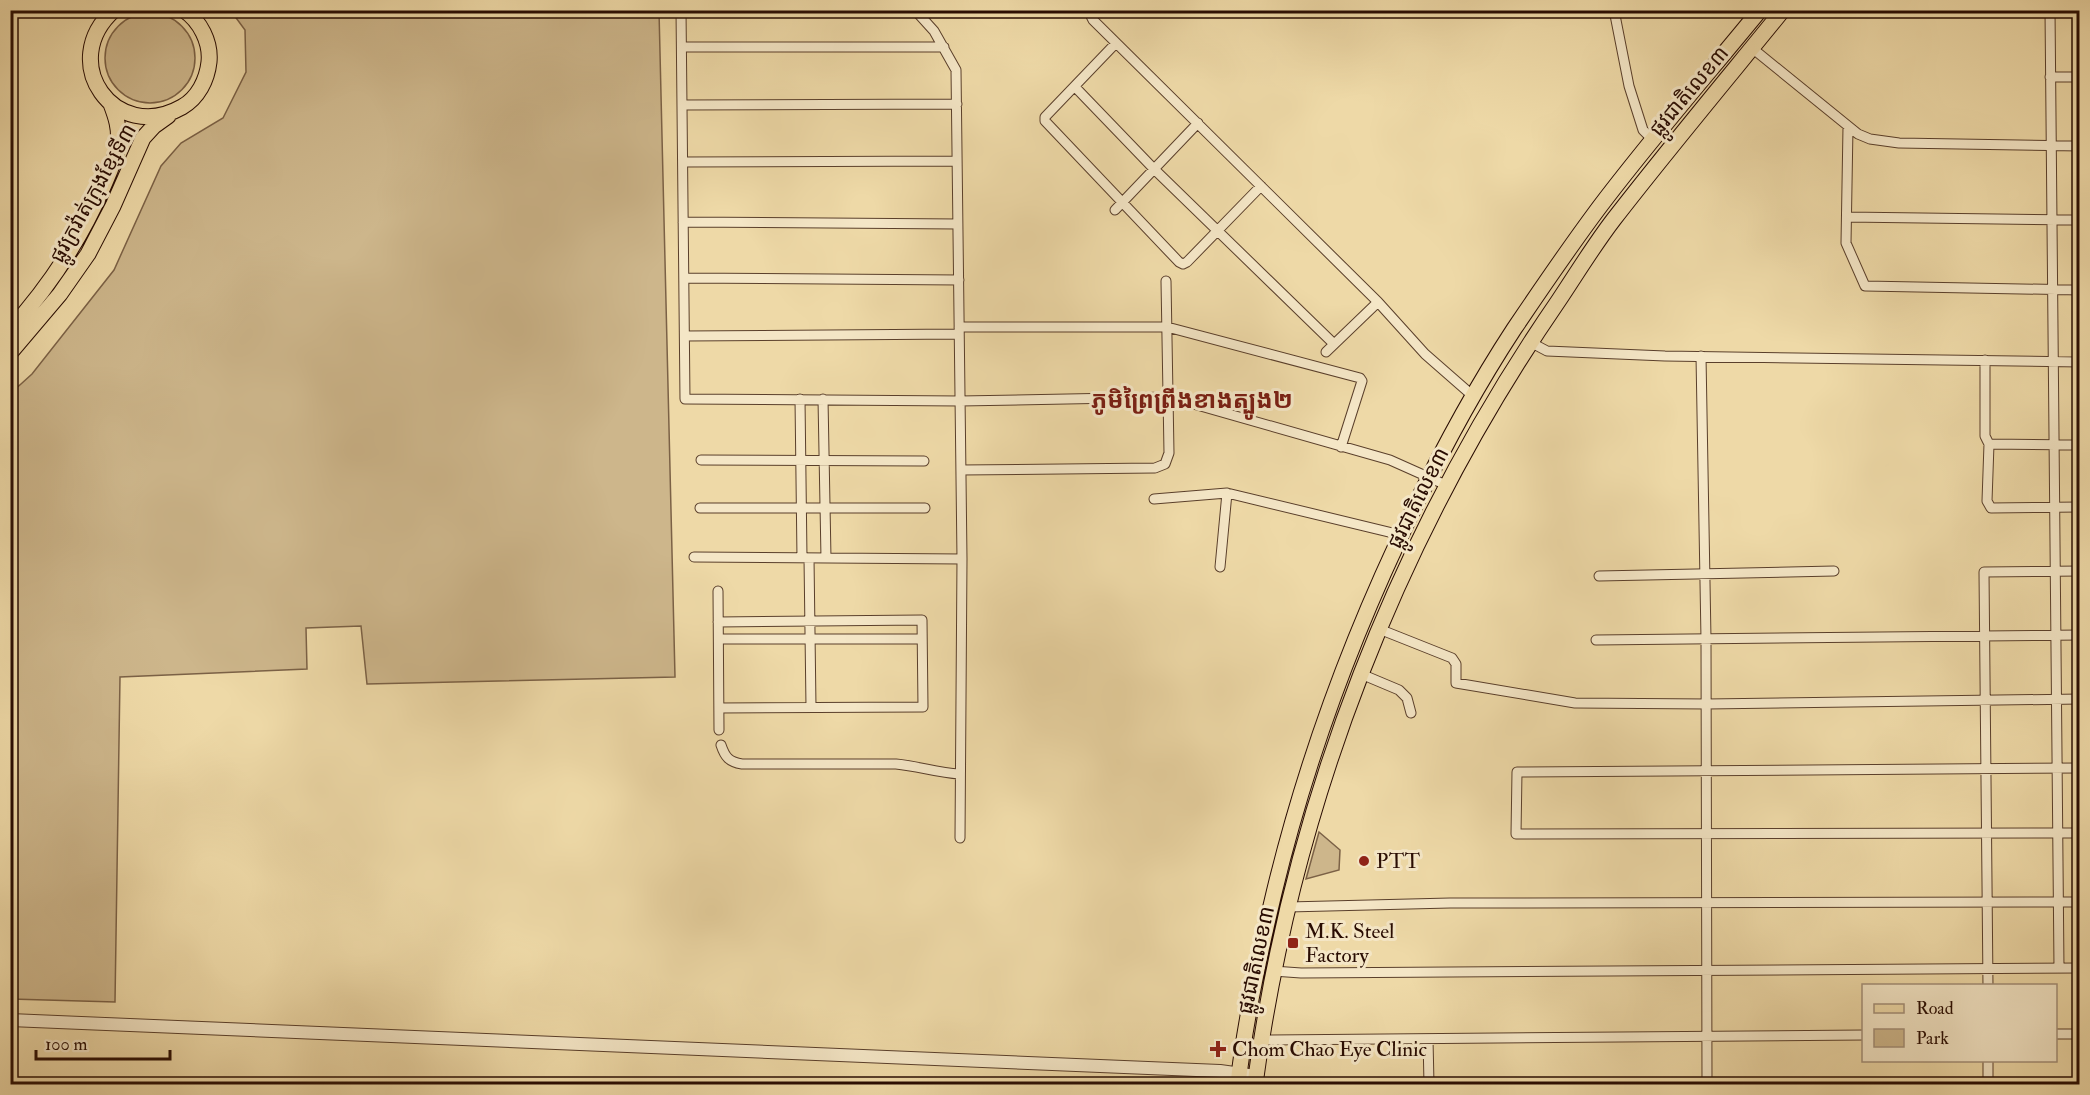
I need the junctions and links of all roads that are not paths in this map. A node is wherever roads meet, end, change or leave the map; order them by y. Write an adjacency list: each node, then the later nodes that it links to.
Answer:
1 (114, 10): 17 (main road)
2 (681, 10): 11 (street)
3 (915, 10): 12 (street)
4 (1095, 10): 10 (street)
5 (1614, 10): 23 (street)
6 (1760, 10): 23 (main road, ផ្លូវជាតិលេខ៣)
7 (1783, 10): 13 (main road, ផ្លូវជាតិលេខ៣)
8 (2050, 10): 14 (street)
9 (188, 12): 20 (main road, ផ្លូវក្រវ៉ាត់ក្រុងខ្សែទី៣)
10 (1116, 43): 16 (street); 21 (street)
11 (681, 47): 12 (street); 19 (street)
12 (944, 47): 18 (street)
13 (1752, 48): 22 (street); 48 (main road, ផ្លូវជាតិលេខ៣)
14 (2050, 77): 15 (street); 24 (street)
15 (2079, 77)
16 (1076, 88): 28 (street); 30 (street)
17 (111, 104): 20 (main road); 45 (main road, ផ្លូវក្រវ៉ាត់ក្រុងខ្សែទី៣)
18 (957, 104): 19 (street); 26 (street)
19 (682, 105): 27 (street)
20 (171, 114): 51 (main road, ផ្លូវក្រវ៉ាត់ក្រុងខ្សែទី៣)
21 (1198, 123): 28 (street); 29 (street)
22 (1848, 127): 24 (street); 32 (street)
23 (1653, 141): 56 (main road, ផ្លូវជាតិលេខ៣)
24 (2051, 145): 25 (street); 33 (street)
25 (2079, 146)
26 (957, 160): 27 (street); 36 (street)
27 (683, 162): 35 (street)
28 (1153, 168): 30 (street); 37 (street)
29 (1261, 186): 37 (street); 43 (street)
30 (1122, 200): 31 (street); 37 (street)
31 (1114, 210)
32 (1847, 217): 33 (street); 41 (street)
33 (2052, 220): 34 (street); 41 (street)
34 (2079, 220)
35 (683, 222): 36 (street); 38 (street)
36 (958, 224): 39 (street)
37 (1218, 230): 49 (street)
38 (684, 278): 39 (street); 47 (street)
39 (959, 279): 46 (street)
40 (1166, 280): 44 (street)
41 (2052, 289): 42 (street); 54 (street)
42 (2079, 290)
43 (1378, 302): 49 (street); 56 (street)
44 (1167, 327): 46 (street); 57 (street); 64 (street)
45 (10, 330)
46 (959, 331): 47 (street); 60 (street)
47 (685, 336): 58 (street)
48 (1530, 342): 52 (street); 71 (main road, ផ្លូវជាតិលេខ៣)
49 (1334, 344): 50 (street)
50 (1326, 352)
51 (10, 354)
52 (1701, 357): 53 (street); 89 (street)
53 (1984, 360): 54 (street); 61 (street)
54 (2053, 361): 55 (street); 62 (street)
55 (2079, 362)
56 (1473, 396): 70 (main road, ផ្លូវជាតិលេខ៣)
57 (1169, 397): 60 (street); 64 (street); 69 (street)
58 (800, 399): 59 (street); 66 (street)
59 (823, 399): 60 (street); 67 (street)
60 (960, 401): 69 (street)
61 (1989, 444): 62 (street); 74 (street)
62 (2054, 445): 63 (street); 74 (street)
63 (2079, 445)
64 (1341, 447): 70 (street)
65 (701, 460): 66 (street)
66 (801, 460): 67 (street); 77 (street)
67 (824, 460): 68 (street); 78 (street)
68 (924, 461)
69 (961, 470): 84 (street)
70 (1429, 477): 71 (street); 80 (main road, ផ្លូវជាតិលេខ៣)
71 (1446, 485): 94 (main road, ផ្លូវជាតិលេខ៣)
72 (1227, 493): 73 (street); 80 (street); 85 (street)
73 (1154, 499)
74 (2055, 507): 75 (street); 87 (street)
75 (2079, 507)
76 (700, 508): 77 (street)
77 (801, 508): 78 (street); 82 (street)
78 (825, 508): 79 (street); 83 (street)
79 (925, 508)
80 (1401, 534): 142 (main road, ផ្លូវជាតិលេខ៣)
81 (694, 557): 82 (street)
82 (806, 558): 83 (street); 92 (street)
83 (826, 558): 84 (street)
84 (962, 559): 117 (street)
85 (1220, 567)
86 (1834, 571): 89 (street)
87 (2055, 571): 88 (street); 95 (street); 97 (street)
88 (2079, 571)
89 (1706, 574): 90 (street); 101 (street)
90 (1599, 576)
91 (718, 591): 93 (street)
92 (810, 621): 93 (street); 99 (street); 100 (street)
93 (718, 622): 98 (street)
94 (1379, 629): 103 (main road, ផ្លូវជាតិលេខ៣); 107 (street)
95 (2056, 635): 96 (street); 97 (street); 106 (street)
96 (2079, 635)
97 (1984, 636): 101 (street); 105 (street)
98 (718, 639): 99 (street); 109 (street)
99 (810, 639): 100 (street); 108 (street)
100 (922, 639): 108 (street)
101 (1706, 639): 102 (street); 107 (street)
102 (1596, 640)
103 (1361, 674): 110 (street); 127 (main road, ផ្លូវជាតិលេខ៣)
104 (2079, 699): 106 (street)
105 (1985, 700): 106 (street); 107 (street); 113 (street)
106 (2056, 700): 114 (street)
107 (1707, 704): 116 (street)
108 (811, 707): 109 (street)
109 (719, 708): 111 (street)
110 (1411, 713)
111 (719, 730)
112 (722, 745): 117 (street)
113 (1986, 768): 114 (street); 116 (street); 118 (street)
114 (2057, 768): 115 (street); 119 (street)
115 (2079, 768)
116 (1707, 770): 121 (street); 121 (street)
117 (959, 774): 122 (street)
118 (1986, 833): 119 (street); 121 (street); 126 (street)
119 (2058, 833): 120 (street); 124 (street)
120 (2079, 833)
121 (1707, 834): 123 (street)
122 (960, 838)
123 (1706, 902): 126 (street); 127 (street); 132 (street)
124 (2058, 902): 125 (street); 126 (street); 129 (street)
125 (2079, 902)
126 (1987, 903): 128 (street)
127 (1288, 907): 131 (main road, ផ្លូវជាតិលេខ៣)
128 (1988, 968): 129 (street); 132 (street); 133 (street)
129 (2059, 968): 130 (street)
130 (2079, 968)
131 (1273, 971): 132 (street); 140 (main road, ផ្លូវជាតិលេខ៣)
132 (1707, 971): 138 (street)
133 (1988, 984)
134 (10, 1020): 142 (street)
135 (2057, 1034): 136 (street)
136 (2079, 1034)
137 (1862, 1035): 138 (street)
138 (1707, 1036): 139 (street); 145 (street)
139 (1428, 1039): 140 (street); 144 (street)
140 (1261, 1040): 143 (main road, ផ្លូវជាតិលេខ៣)
141 (1988, 1062): 146 (street)
142 (1238, 1079): 143 (street)
143 (1255, 1080)
144 (1429, 1084)
145 (1707, 1084)
146 (1988, 1084)

